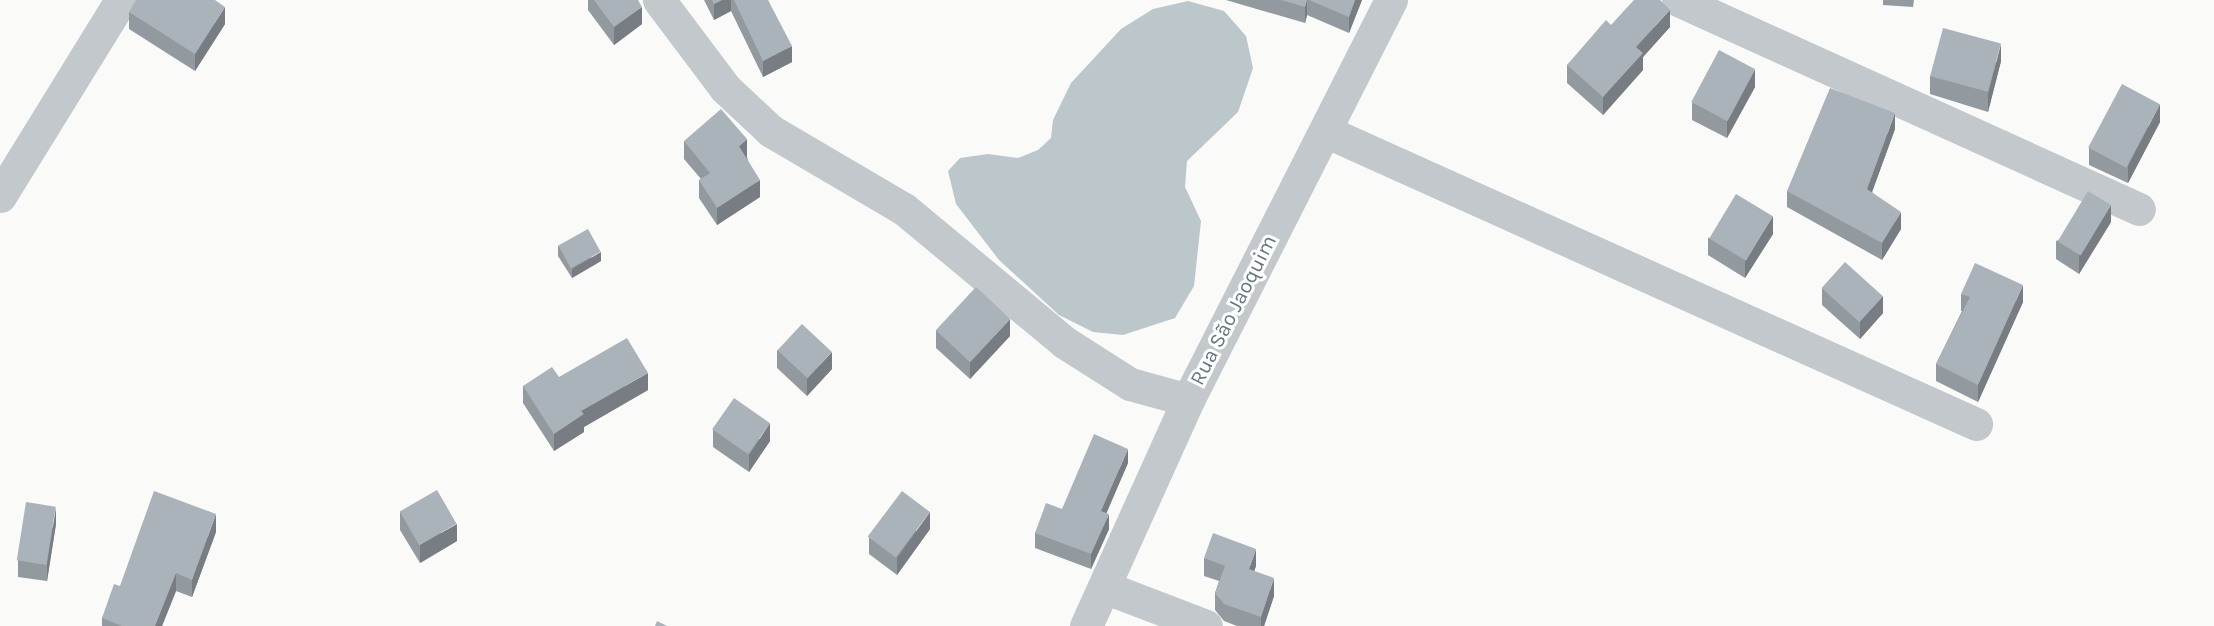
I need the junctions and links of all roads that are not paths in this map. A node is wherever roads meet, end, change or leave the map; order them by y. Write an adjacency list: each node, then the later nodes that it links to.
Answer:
1 (121, 0): 6 (street)
2 (659, 0): 8 (street)
3 (1391, 0): 5 (street, Rua São Jaoquim)
4 (1678, 0): 7 (street)
5 (1325, 131): 8 (street, Rua São Jaoquim); 9 (street)
6 (0, 196)
7 (2139, 209)
8 (1188, 400): 10 (street, Rua São Jaoquim)
9 (1976, 424)
10 (1104, 586): 11 (street, Rua São Jaoquim); 12 (street)
11 (1086, 626)
12 (1206, 626)

